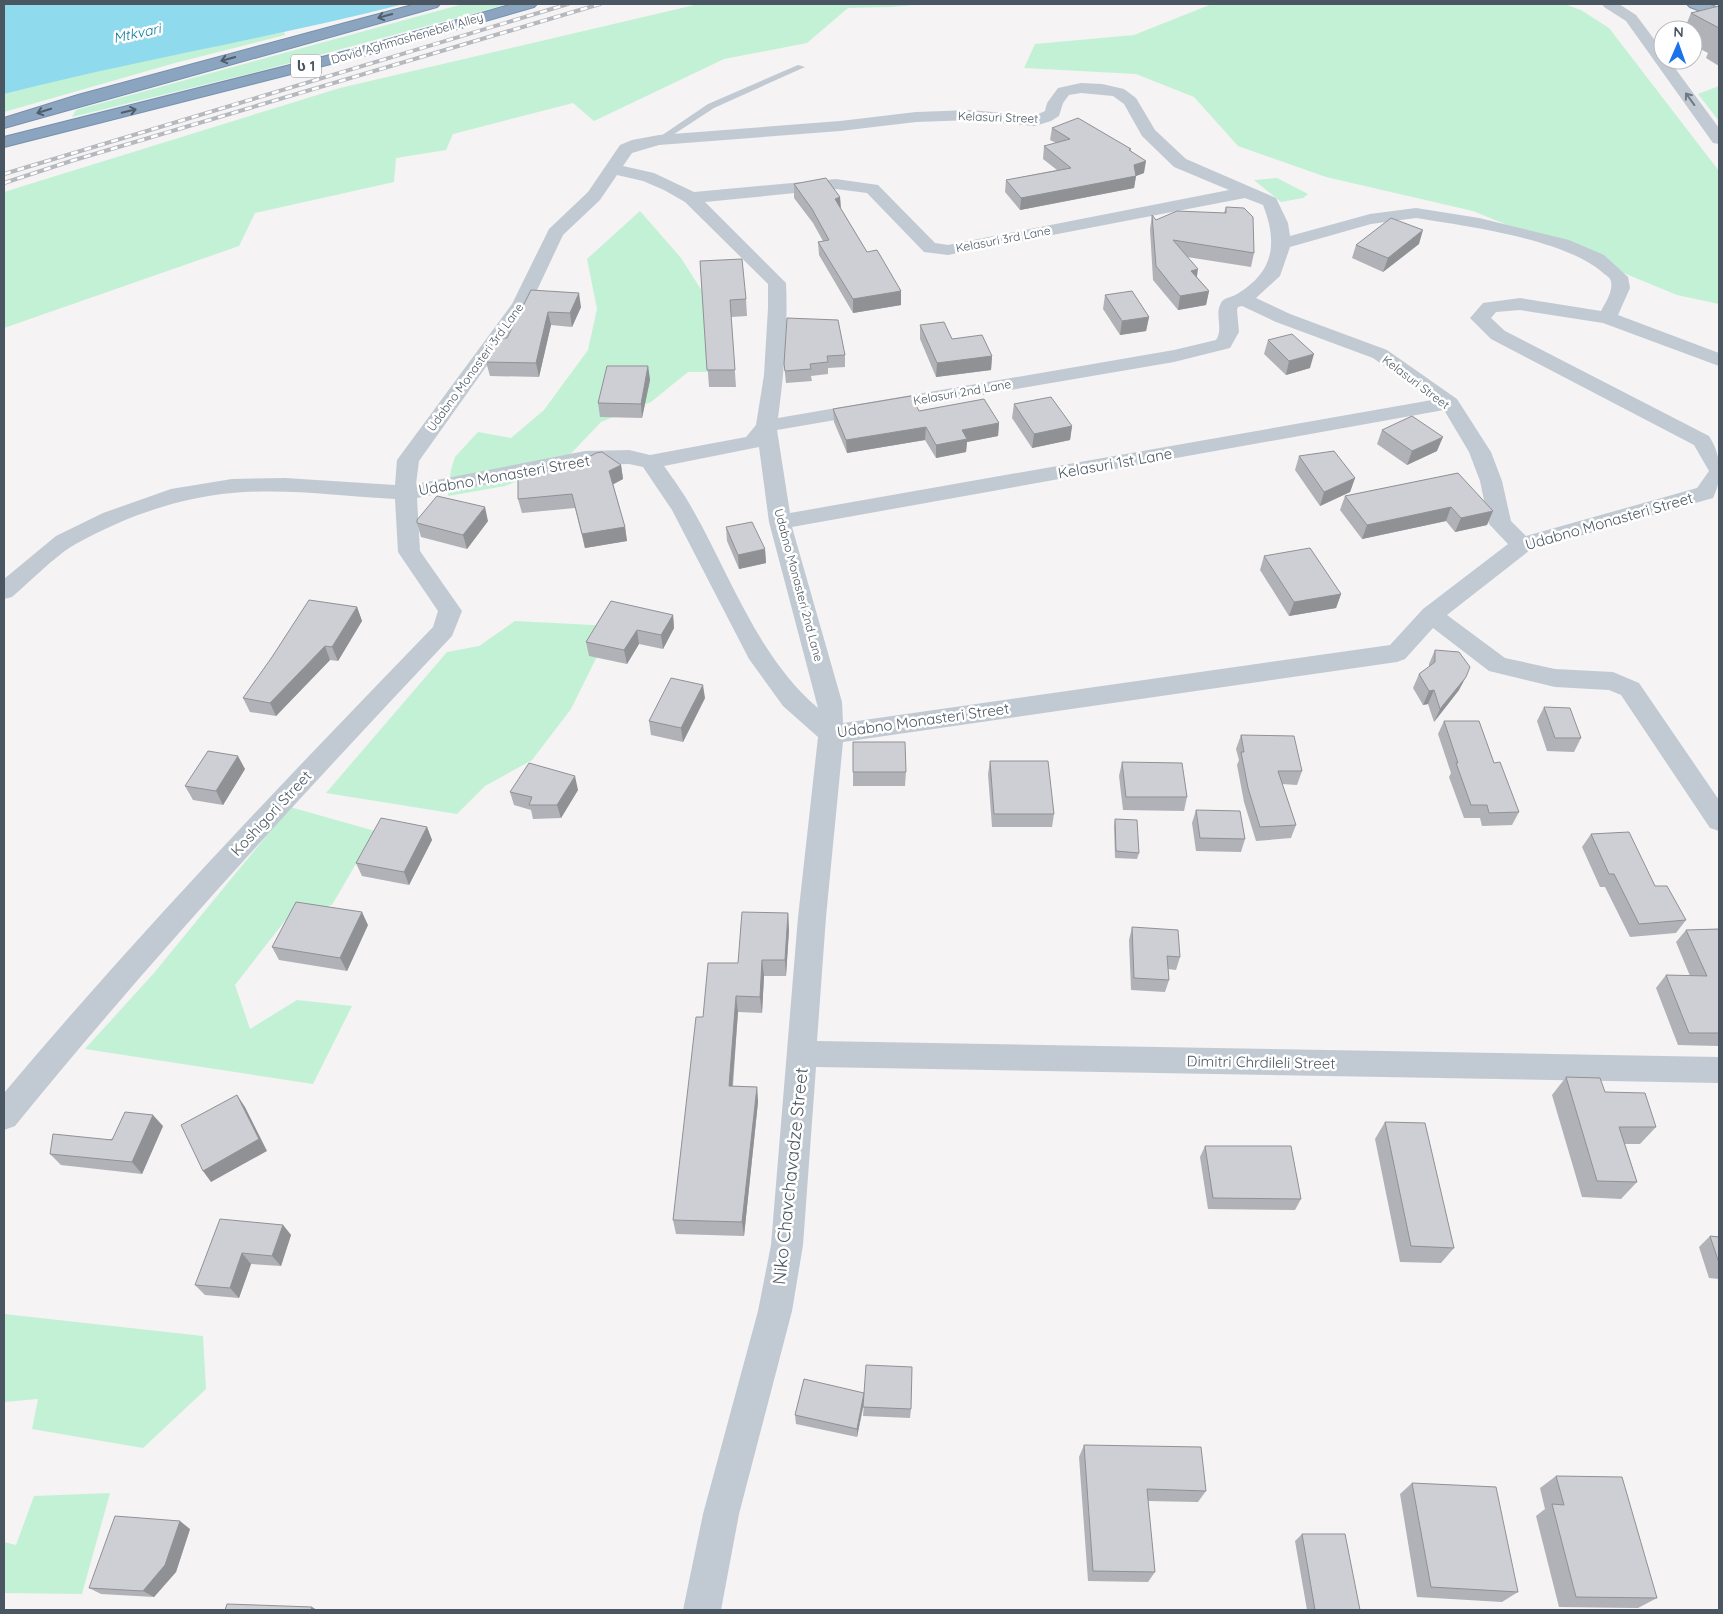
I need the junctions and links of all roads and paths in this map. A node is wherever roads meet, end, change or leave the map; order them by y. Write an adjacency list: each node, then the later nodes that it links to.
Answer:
1 (432, 4): 7 (highway, David Aghmashenebeli Alley / ს 1, one-way to 7)
2 (529, 4): 10 (highway, David Aghmashenebeli Alley / ს 1, one-way to 2)
3 (1609, 4): 8 (street, one-way to 3)
4 (1695, 4): 5 (highway)
5 (1719, 13)
6 (801, 67): 9 (lane)
7 (4, 124)
8 (1719, 139)
9 (658, 140): 11 (street, Kelasuri Street); 13 (street, Kelasuri Street)
10 (4, 142)
11 (626, 149): 12 (street, Udabno Monasteri 3rd Lane)
12 (611, 169): 14 (street, Udabno Monasteri 2nd Lane); 23 (street, Udabno Monasteri 3rd Lane)
13 (1248, 192): 14 (street, Kelasuri 3rd Lane); 15 (street, Kelasuri Street)
14 (691, 198): 20 (street, Udabno Monasteri 2nd Lane)
15 (1282, 244): 16 (street, Kelasuri Street); 17 (street)
16 (1243, 298): 19 (street, Kelasuri Street); 20 (street, Kelasuri 2nd Lane)
17 (1607, 318): 18 (street, Udabno Monasteri Street); 22 (street, Udabno Monasteri Street)
18 (1719, 360)
19 (1450, 404): 24 (street, Kelasuri 1st Lane); 25 (street, Kelasuri Street)
20 (766, 426): 21 (street); 24 (street, Udabno Monasteri 2nd Lane)
21 (650, 462): 23 (street, Udabno Monasteri Street); 28 (street, Udabno Monasteri Street)
22 (1719, 472): 25 (street, Udabno Monasteri Street)
23 (406, 493): 26 (street, Udabno Monasteri Street); 32 (street, Koshigori Street)
24 (780, 522): 28 (street, Udabno Monasteri 2nd Lane)
25 (1522, 545): 27 (street, Udabno Monasteri Street)
26 (4, 591)
27 (1432, 615): 28 (street, Udabno Monasteri Street); 29 (street)
28 (831, 734): 30 (street, Niko Chavchavadze Street)
29 (1719, 821)
30 (803, 1054): 31 (street, Dimitri Chrdileli Street); 33 (street, Niko Chavchavadze Street)
31 (1719, 1070)
32 (4, 1116)
33 (702, 1610)

